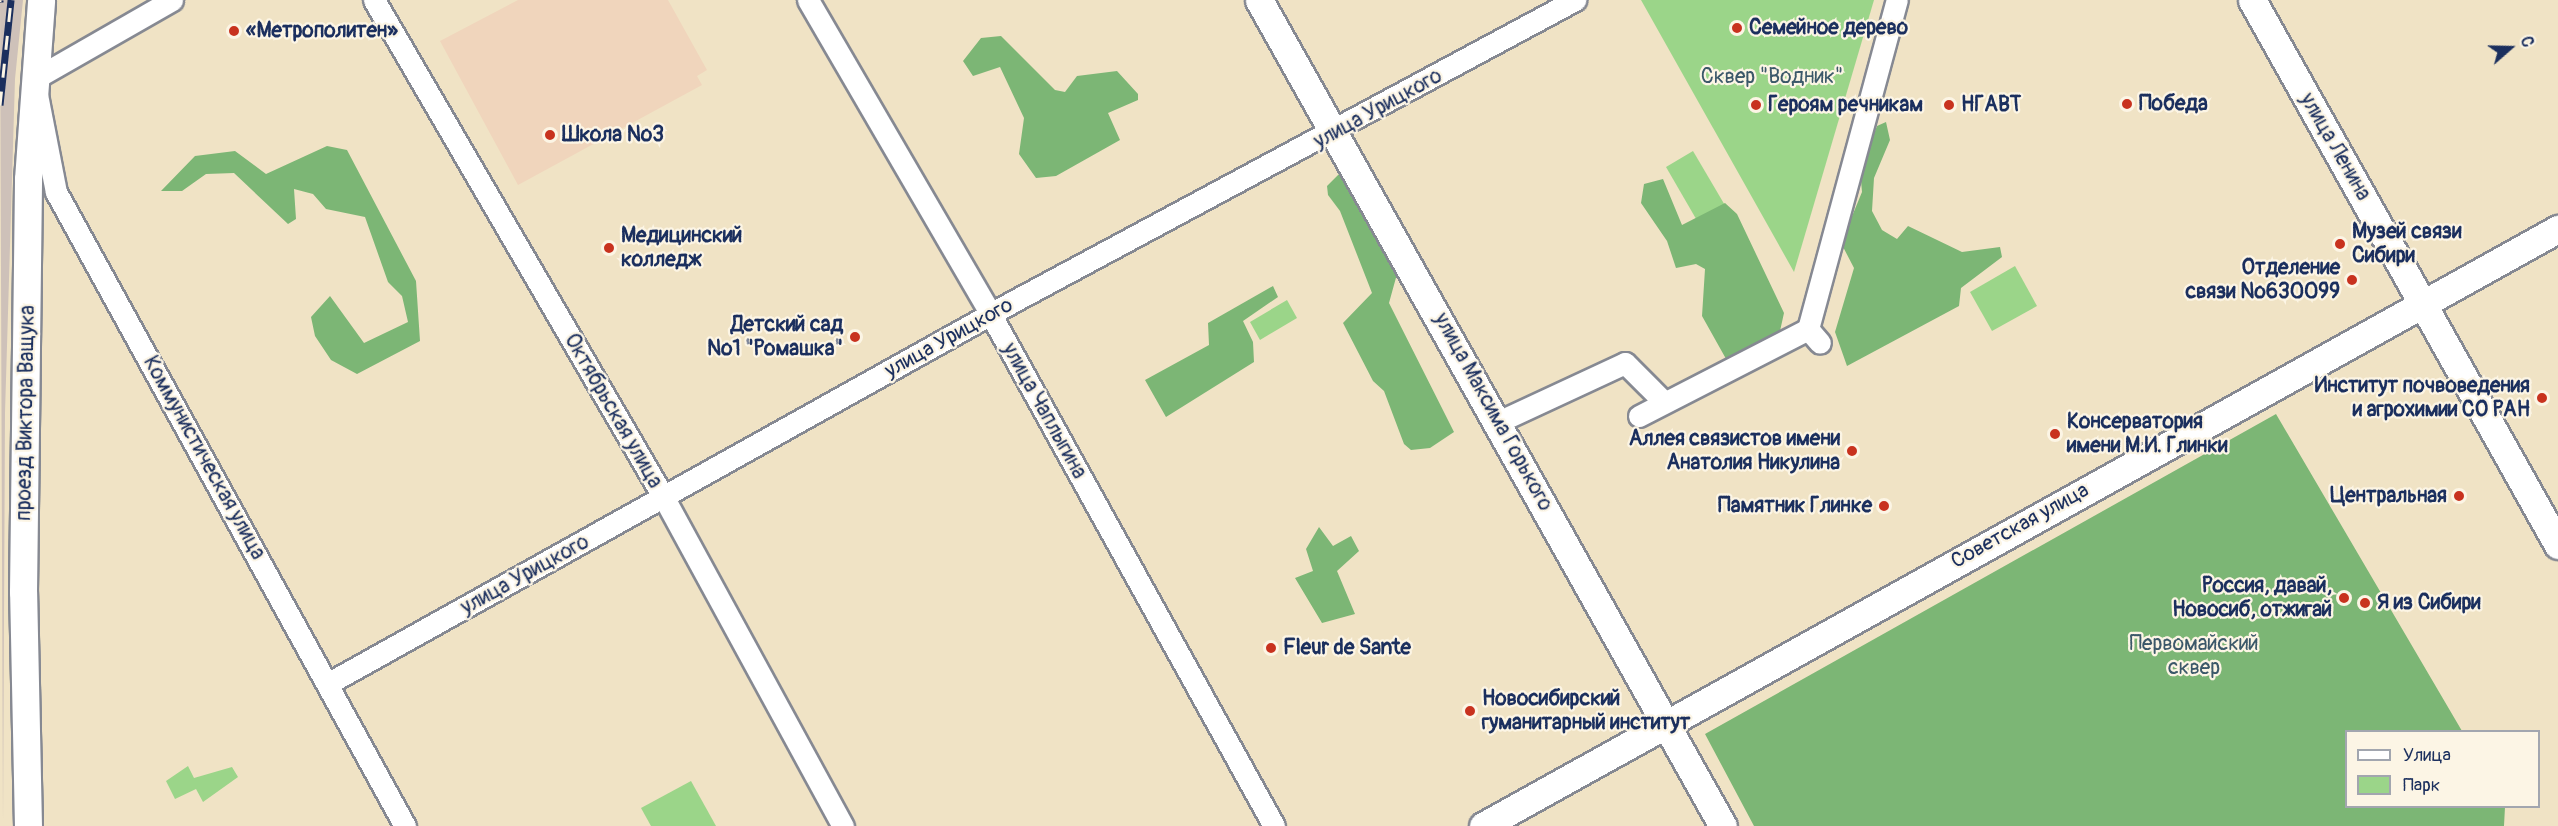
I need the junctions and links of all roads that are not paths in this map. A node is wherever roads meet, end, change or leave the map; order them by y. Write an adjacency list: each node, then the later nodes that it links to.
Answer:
1 (41, 0): 9 (street, проезд Виктора Ващука)
2 (172, 0): 9 (street)
3 (374, 0): 17 (street, Октябрьская улица)
4 (808, 0): 13 (street, улица Чаплыгина)
5 (1259, 0): 10 (street, улица Максима Горького)
6 (1575, 0): 10 (street, улица Урицкого)
7 (1897, 0): 14 (street)
8 (2252, 0): 12 (street, улица Ленина)
9 (34, 79): 19 (street, Коммунистическая улица); 21 (street, проезд Виктора Ващука)
10 (1335, 133): 13 (street, улица Урицкого); 16 (street, улица Максима Горького)
11 (2558, 229): 12 (street, Советская улица)
12 (2423, 303): 18 (street, улица Ленина); 20 (street, Советская улица)
13 (992, 315): 17 (street, улица Урицкого); 24 (street, улица Чаплыгина)
14 (1664, 402): 15 (street); 16 (street)
15 (1639, 416)
16 (1498, 422): 20 (street, улица Максима Горького)
17 (664, 498): 19 (street, улица Урицкого); 23 (street, Октябрьская улица)
18 (2558, 545)
19 (327, 684): 22 (street, Коммунистическая улица)
20 (1667, 722): 25 (street, Советская улица); 26 (street, улица Максима Горького)
21 (28, 826)
22 (405, 826)
23 (843, 826)
24 (1274, 826)
25 (1483, 826)
26 (1724, 826)

